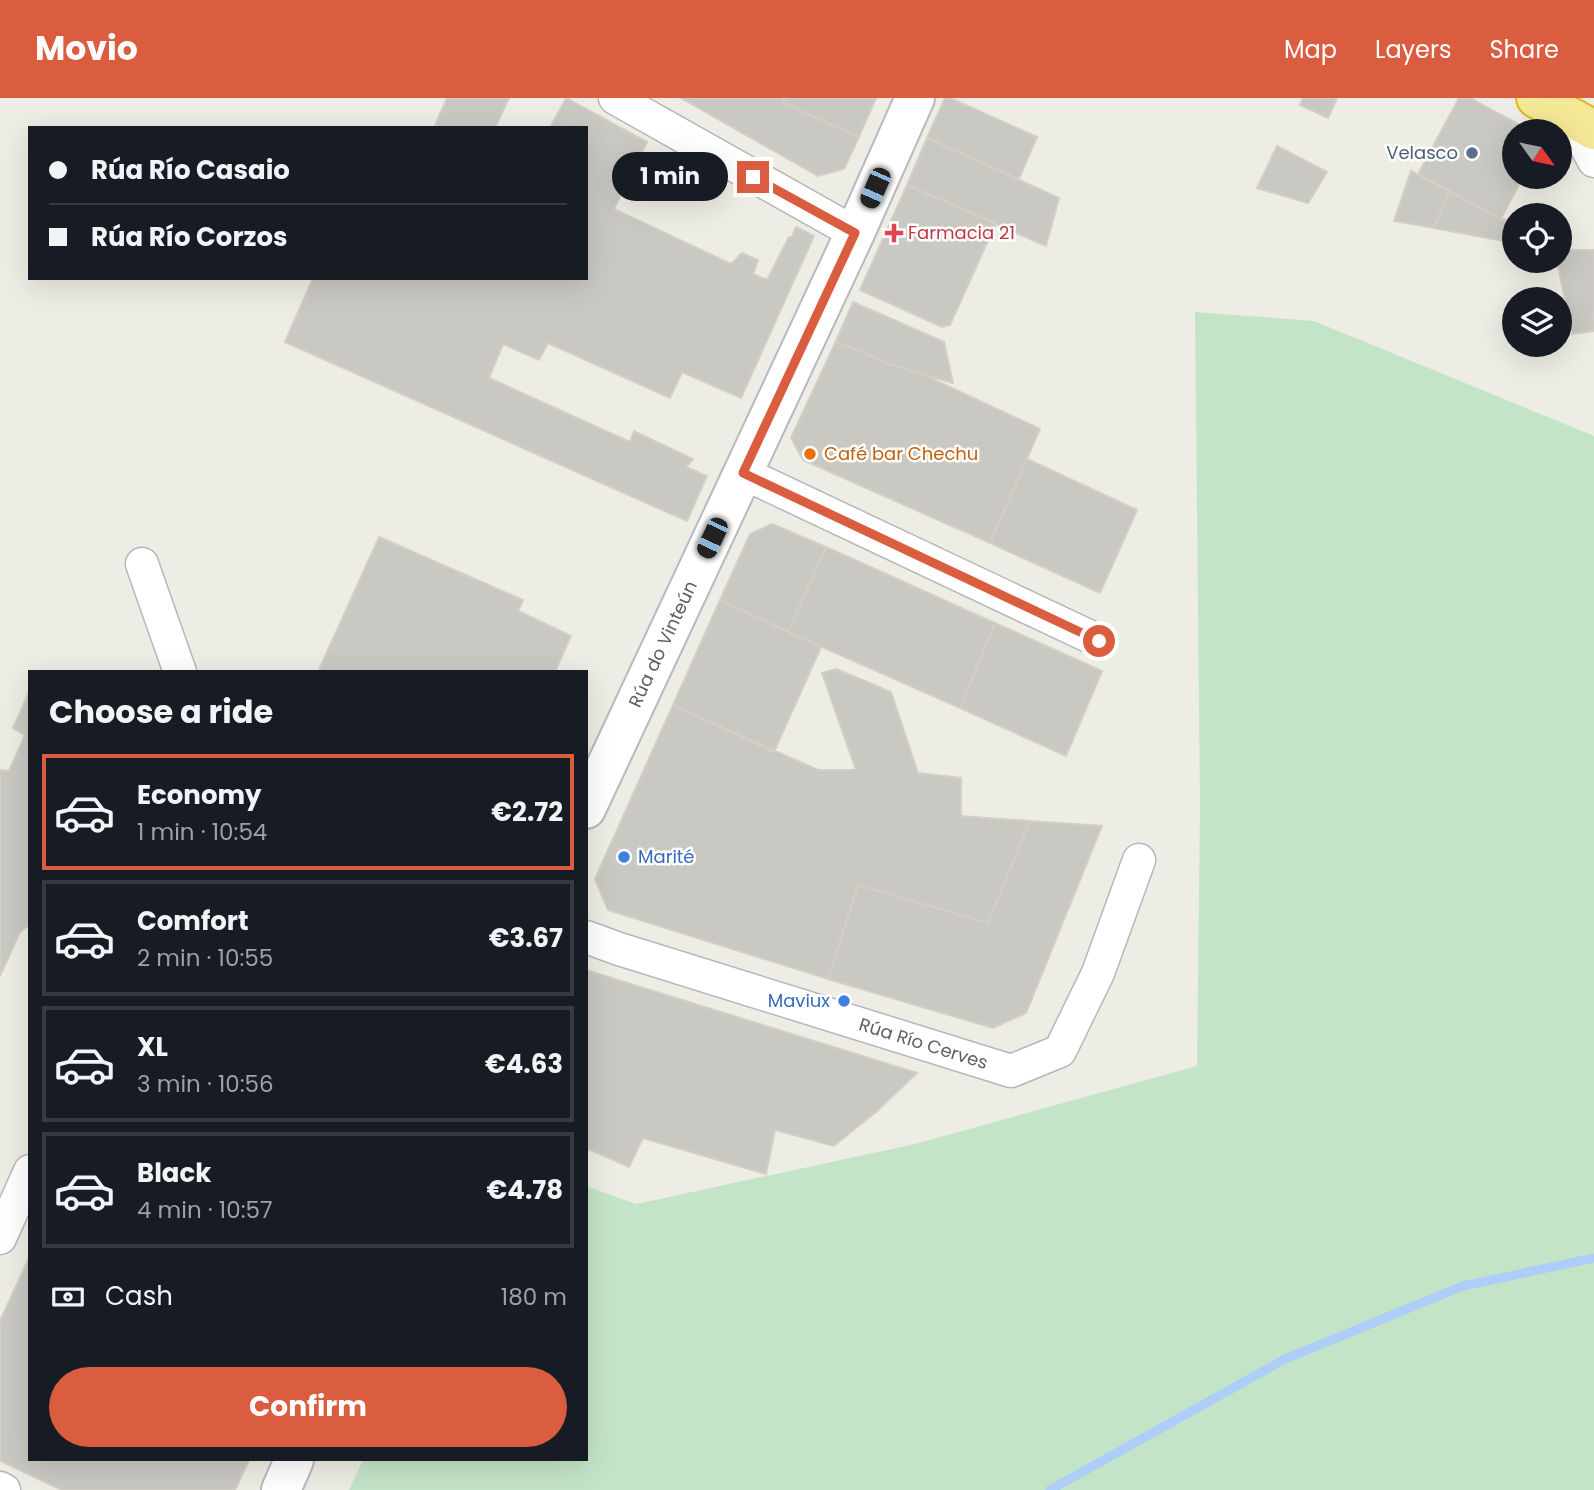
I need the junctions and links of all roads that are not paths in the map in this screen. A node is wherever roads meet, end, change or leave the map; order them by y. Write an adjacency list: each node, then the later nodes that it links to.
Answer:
1 (615, 98): 6 (street)
2 (915, 98): 6 (street, Rúa do Vinteún)
3 (1536, 98): 4 (highway)
4 (1582, 124): 5 (street)
5 (1594, 161)
6 (855, 233): 7 (street, Rúa do Vinteún)
7 (743, 473): 9 (street); 11 (street, Rúa do Vinteún)
8 (142, 564): 10 (street)
9 (1099, 641)
10 (179, 670)
11 (588, 805)
12 (1139, 860): 13 (street, Rúa Río Cerves)
13 (588, 938)
14 (28, 1175): 15 (street)
15 (0, 1238)
16 (294, 1461): 17 (street)
17 (281, 1490)

